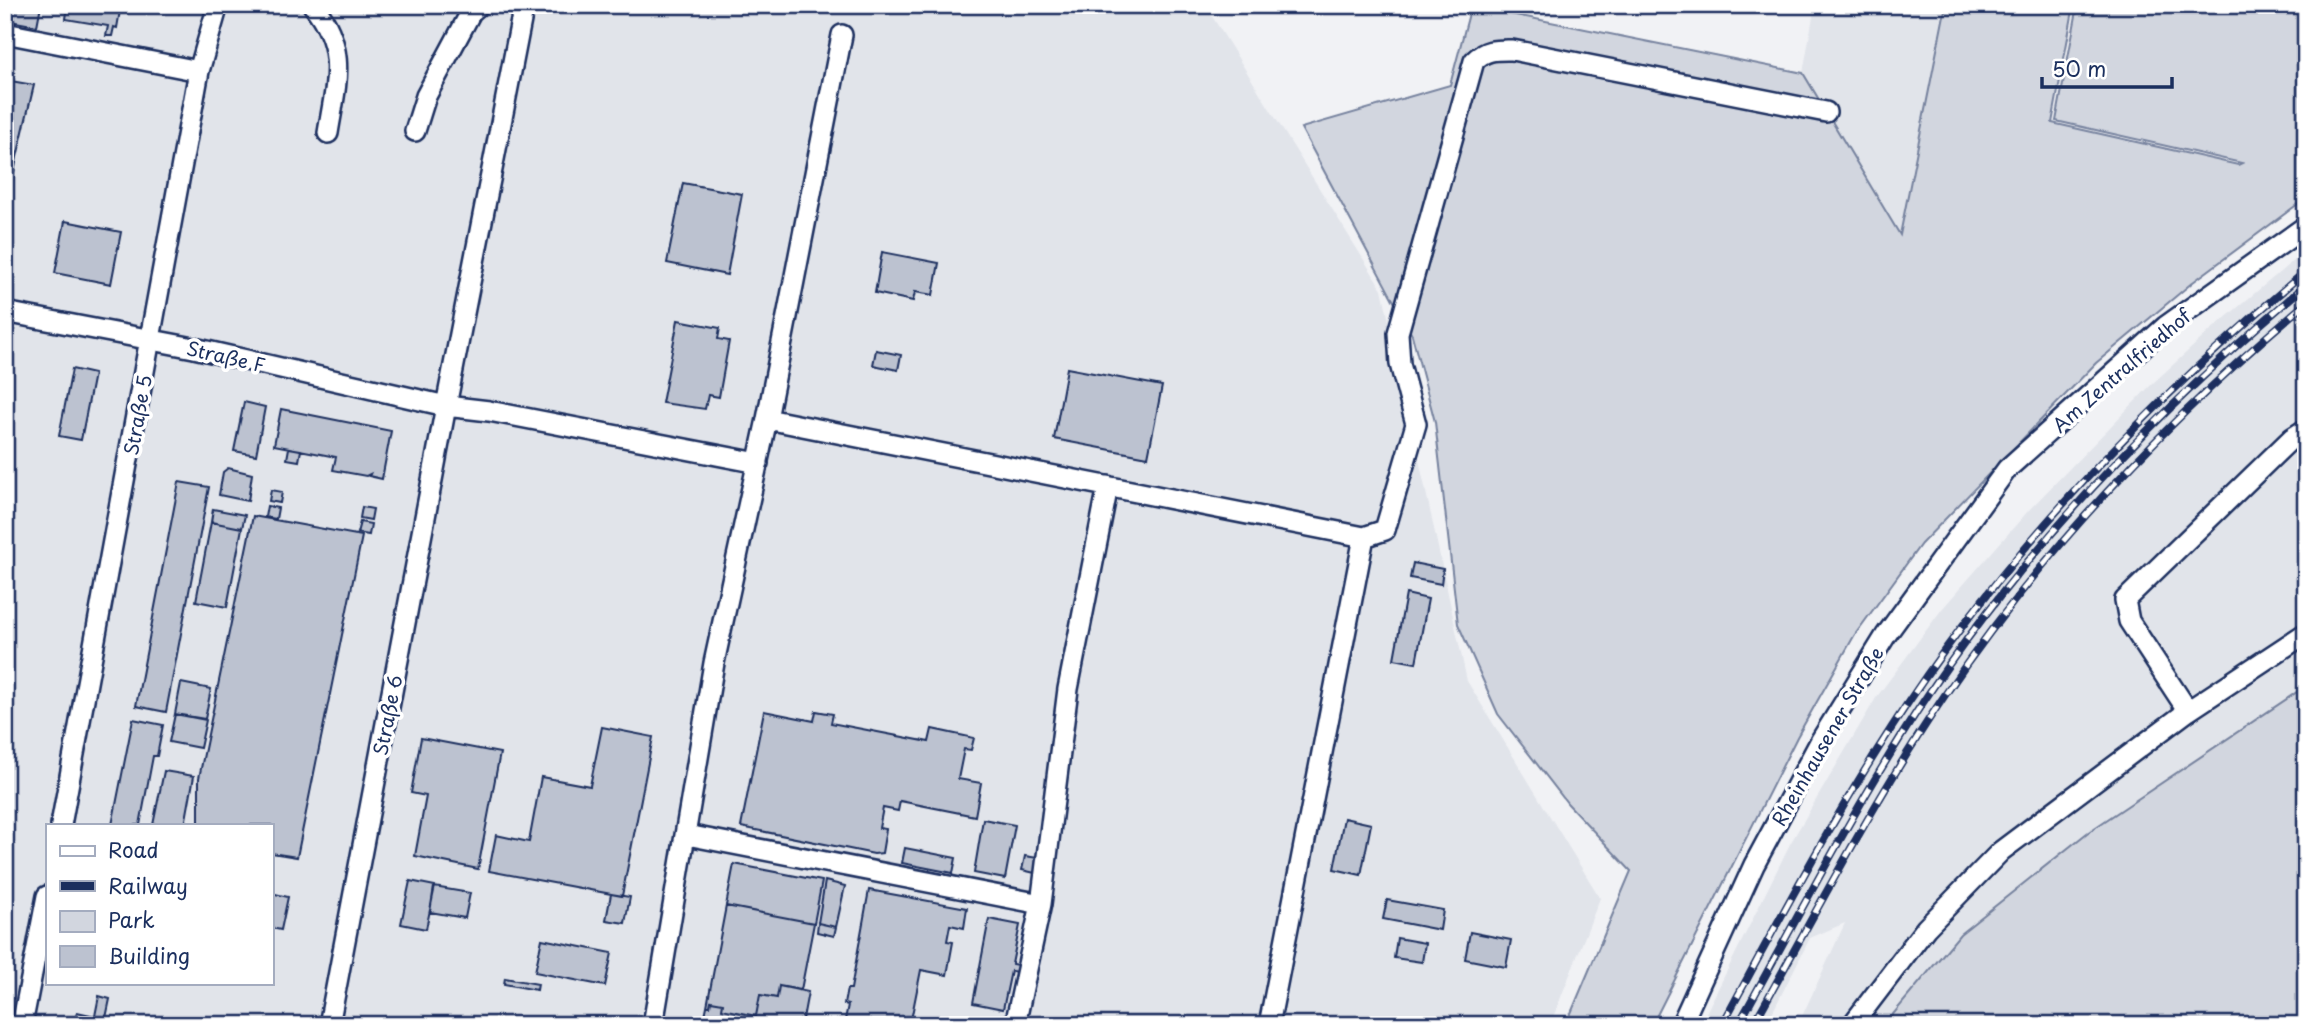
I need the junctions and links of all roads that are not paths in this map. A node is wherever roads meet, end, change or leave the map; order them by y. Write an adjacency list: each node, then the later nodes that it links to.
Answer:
1 (218, 5): 7 (street, Straße 5)
2 (313, 5): 10 (street)
3 (479, 5): 9 (street)
4 (524, 5): 14 (street)
5 (5, 33): 7 (street)
6 (842, 35): 15 (street)
7 (200, 71): 13 (street, Straße 5)
8 (1826, 112): 20 (street)
9 (415, 131)
10 (328, 134)
11 (2306, 226): 18 (street, Am Zentralfriedhof)
12 (5, 312): 13 (street, Straße F)
13 (150, 340): 14 (street, Straße F); 23 (street, Straße 5)
14 (446, 406): 17 (street, Straße F); 28 (street, Straße 6)
15 (767, 419): 17 (street); 19 (street)
16 (2306, 429): 22 (street)
17 (758, 463): 24 (street)
18 (2007, 469): 32 (street, Rheinhausener Straße)
19 (1108, 486): 20 (street); 26 (street)
20 (1364, 537): 31 (street)
21 (2306, 633): 22 (street)
22 (2188, 711): 33 (street)
23 (61, 824)
24 (687, 835): 26 (street); 29 (street)
25 (46, 901): 27 (street)
26 (1041, 904): 30 (street)
27 (22, 1025)
28 (329, 1025)
29 (653, 1025)
30 (1015, 1025)
31 (1269, 1025)
32 (1681, 1025)
33 (1852, 1025)

